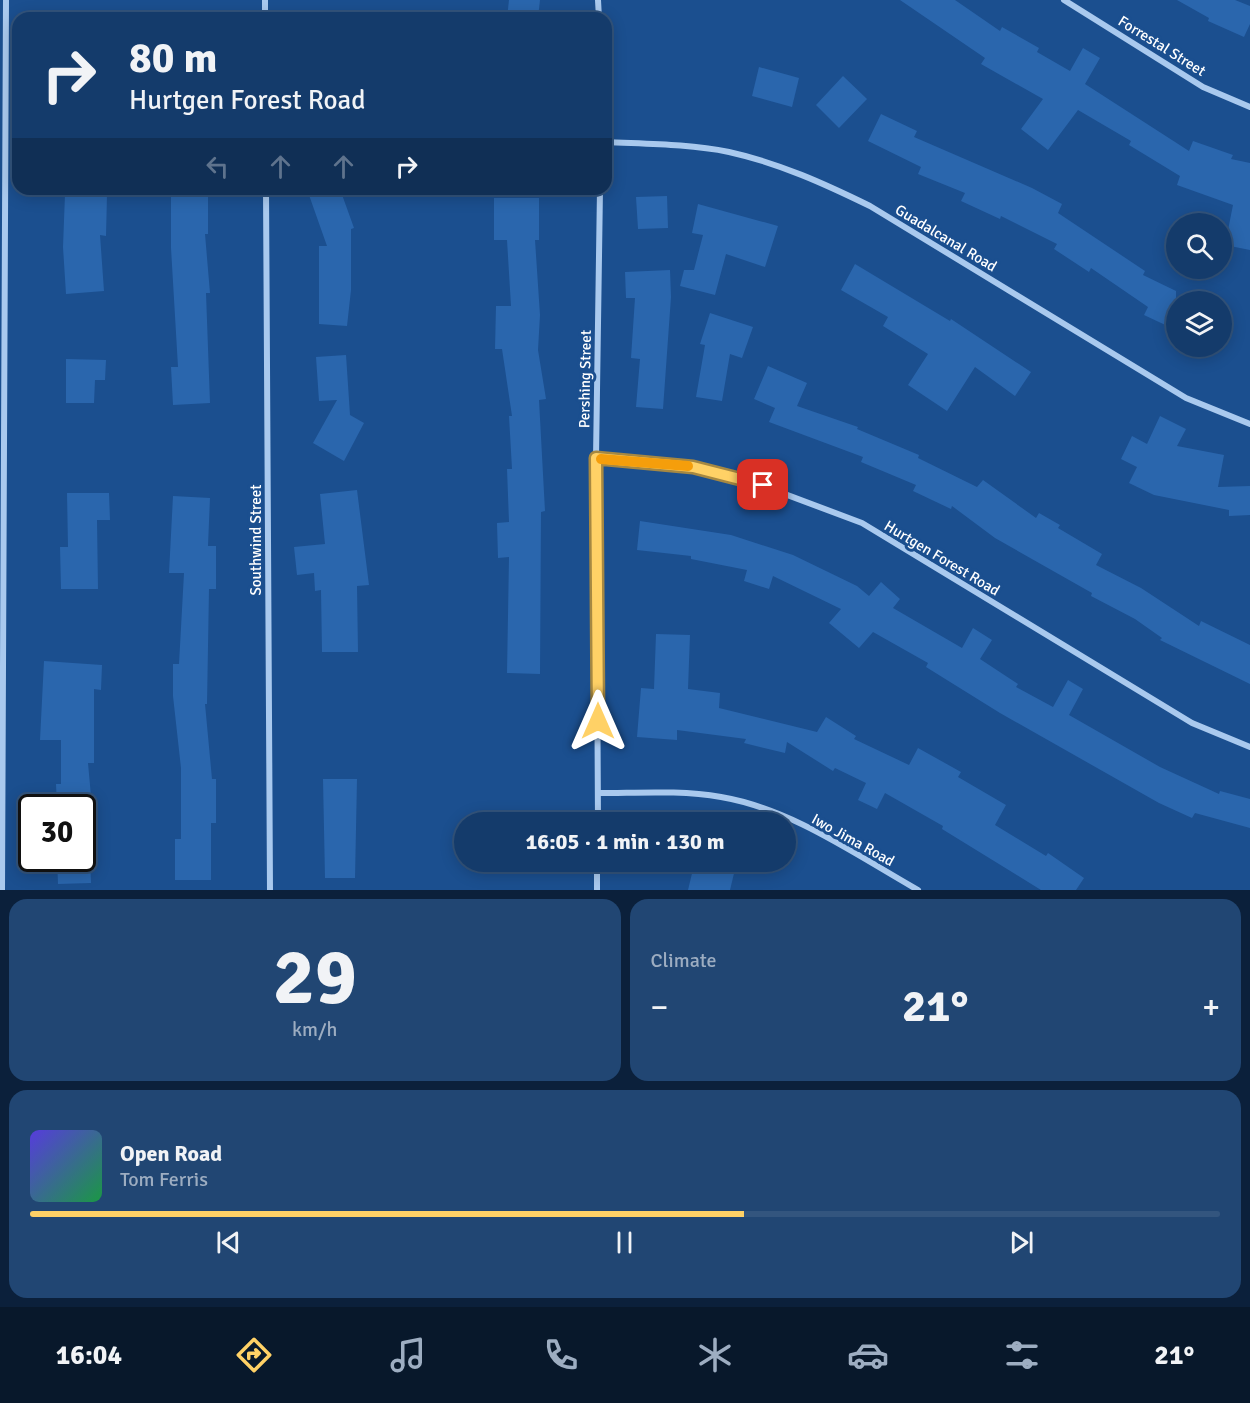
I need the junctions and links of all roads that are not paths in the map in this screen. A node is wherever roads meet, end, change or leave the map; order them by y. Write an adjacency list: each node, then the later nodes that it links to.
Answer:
1 (6, 0): 9 (street)
2 (1064, 0): 3 (street, Forrestal Street)
3 (1250, 107)
4 (612, 142): 7 (street, Guadalcanal Road)
5 (266, 195): 15 (street, Southwind Street)
6 (600, 195): 8 (street, Pershing Street)
7 (1250, 424)
8 (596, 458): 10 (street, Hurtgen Forest Road); 11 (street, Pershing Street)
9 (1, 638): 14 (street)
10 (1250, 747)
11 (598, 793): 12 (street, Pershing Street); 17 (street, Iwo Jima Road)
12 (598, 812)
13 (597, 872): 16 (street)
14 (2, 890)
15 (270, 890)
16 (597, 890)
17 (918, 890)

